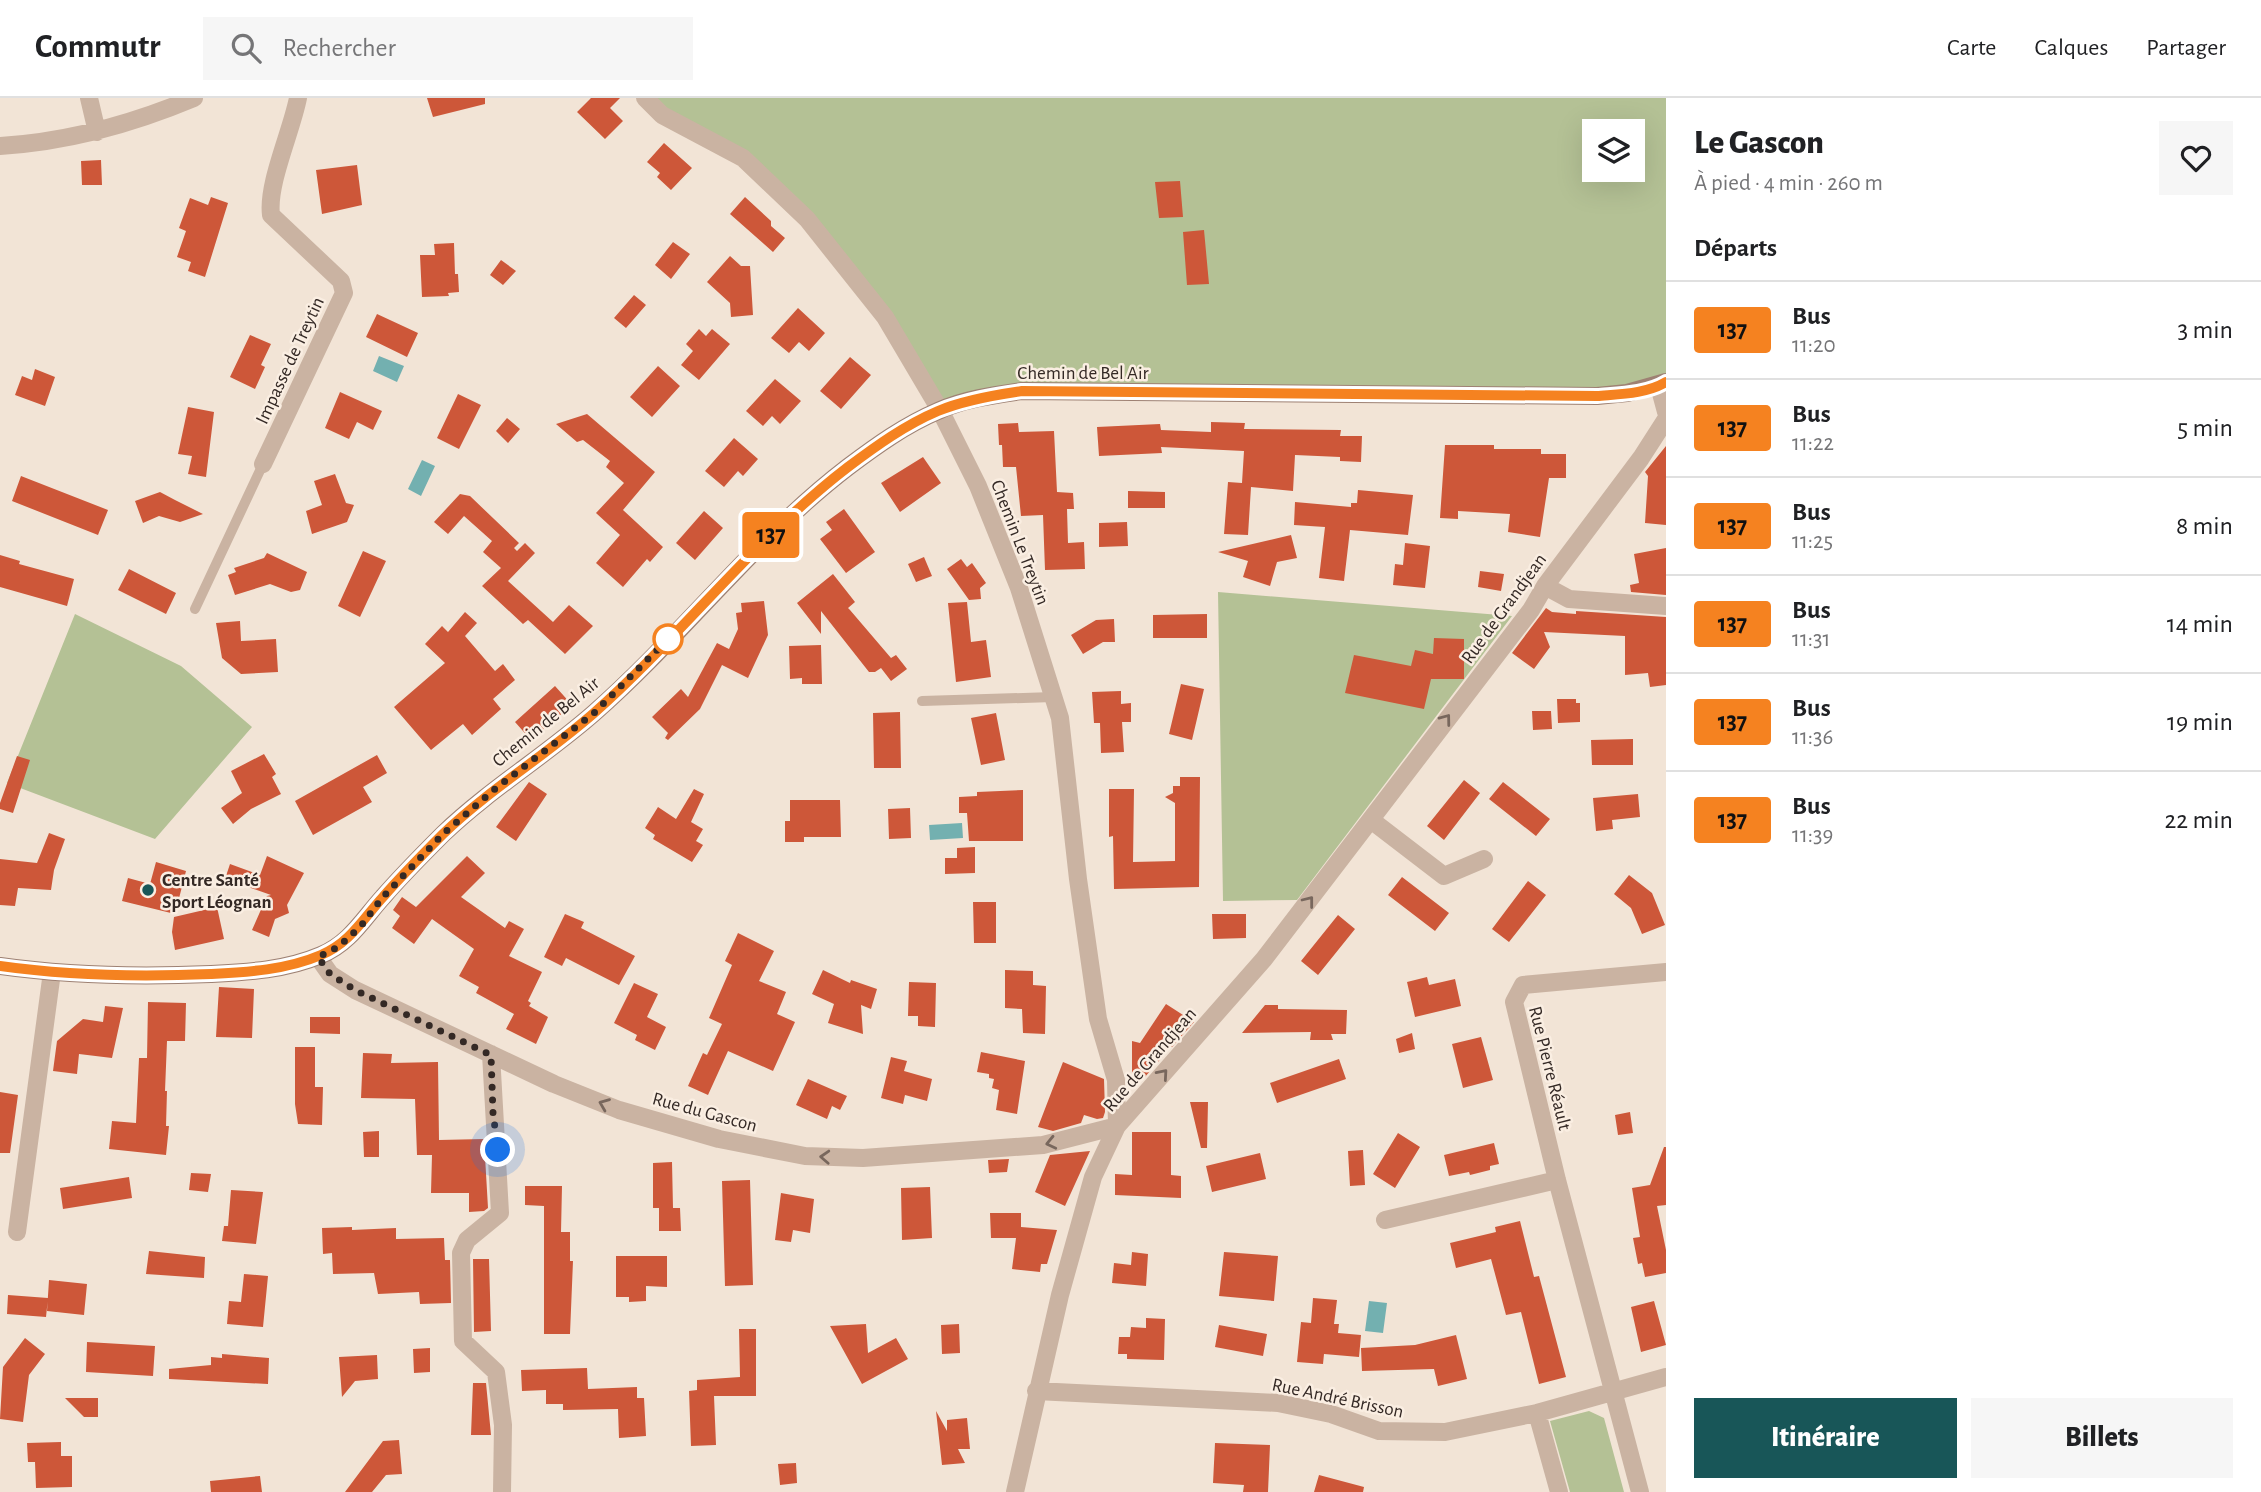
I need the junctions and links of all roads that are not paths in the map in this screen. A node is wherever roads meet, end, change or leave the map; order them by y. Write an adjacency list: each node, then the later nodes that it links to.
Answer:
1 (89, 98): 5 (street)
2 (194, 98): 5 (street)
3 (298, 98): 11 (street, Impasse de Treytin)
4 (645, 98): 8 (street, Chemin Le Treytin)
5 (96, 132): 6 (street)
6 (0, 146)
7 (1662, 384): 8 (street, Chemin de Bel Air); 9 (street)
8 (940, 410): 15 (street, Chemin Le Treytin); 19 (street, Chemin de Bel Air)
9 (1666, 412)
10 (1666, 419): 12 (street, Rue de Grandjean)
11 (263, 464): 14 (lane)
12 (1545, 586): 13 (street); 17 (street, Rue de Grandjean, one-way to 12)
13 (1666, 606)
14 (195, 609)
15 (1053, 697): 16 (lane); 24 (street, Chemin Le Treytin)
16 (922, 701)
17 (1371, 820): 18 (street); 24 (street, Rue de Grandjean, one-way to 17)
18 (1484, 859)
19 (318, 957): 21 (street, Chemin de Bel Air); 23 (street, Rue du Gascon)
20 (0, 966): 21 (street, Chemin de Bel Air)
21 (52, 972): 27 (street)
22 (1666, 972): 25 (street, Rue Pierre Réault)
23 (491, 1055): 24 (street, Rue du Gascon, one-way to 23); 32 (street)
24 (1117, 1126): 29 (street, Rue de Grandjean)
25 (1557, 1180): 26 (street); 30 (street, Rue Pierre Réault)
26 (1385, 1220)
27 (17, 1231)
28 (1666, 1377): 30 (street, Rue André Brisson)
29 (1036, 1391): 31 (street, Rue André Brisson); 33 (street, Rue de Grandjean)
30 (1615, 1391): 31 (street, Rue André Brisson); 35 (street, Rue Pierre Réault)
31 (1537, 1413): 34 (street)
32 (502, 1492)
33 (1015, 1492)
34 (1559, 1492)
35 (1640, 1492)

